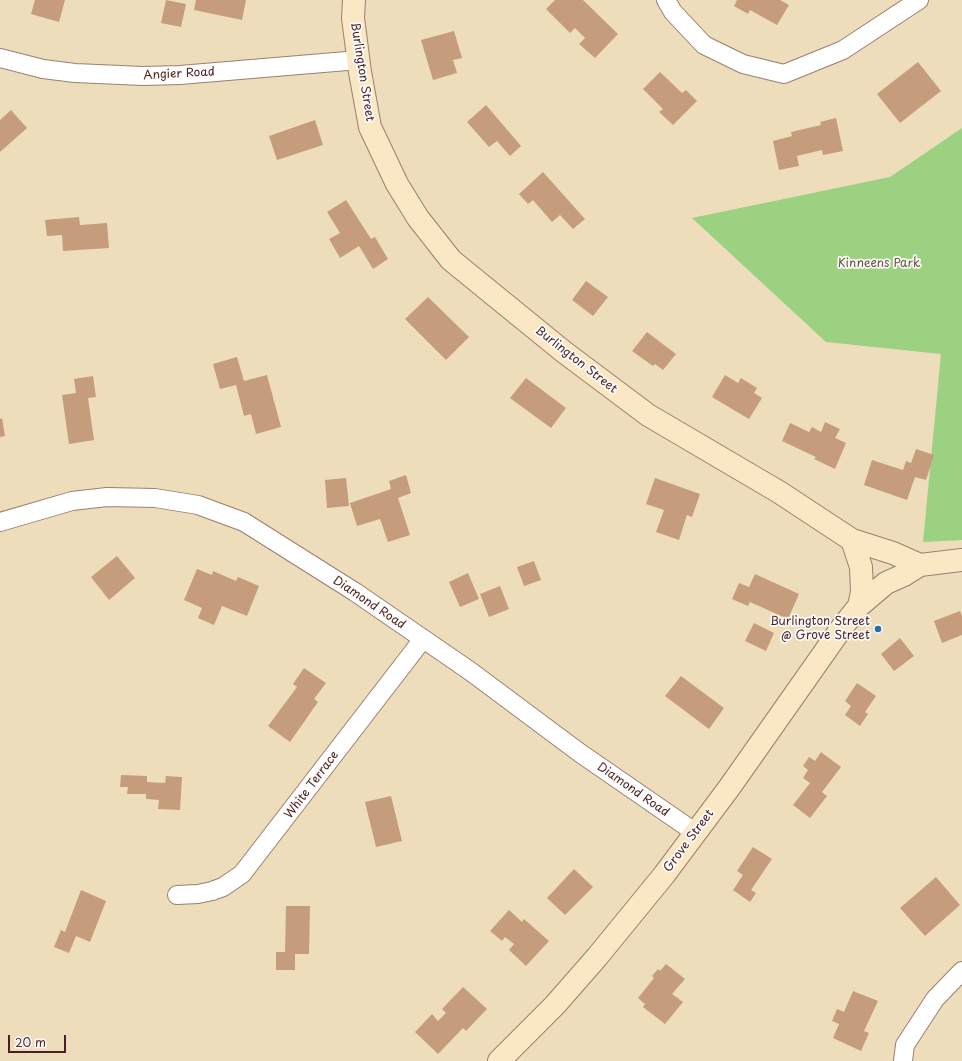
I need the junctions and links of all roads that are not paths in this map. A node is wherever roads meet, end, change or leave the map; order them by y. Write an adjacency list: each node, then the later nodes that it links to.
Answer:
1 (354, 0): 5 (street, Burlington Street)
2 (666, 0): 3 (street)
3 (919, 0)
4 (0, 58): 5 (street, Angier Road)
5 (359, 60): 7 (street, Burlington Street)
6 (0, 522): 11 (street, Diamond Road)
7 (852, 540): 9 (street, Burlington Street); 10 (street, Grove Street)
8 (962, 560): 9 (street, Burlington Street)
9 (920, 565): 10 (street, Grove Street)
10 (859, 606): 12 (street, Grove Street)
11 (423, 639): 12 (street, Diamond Road); 13 (street, White Terrace)
12 (696, 833): 15 (street, Grove Street)
13 (177, 895)
14 (962, 971): 16 (street)
15 (499, 1061)
16 (903, 1061)

